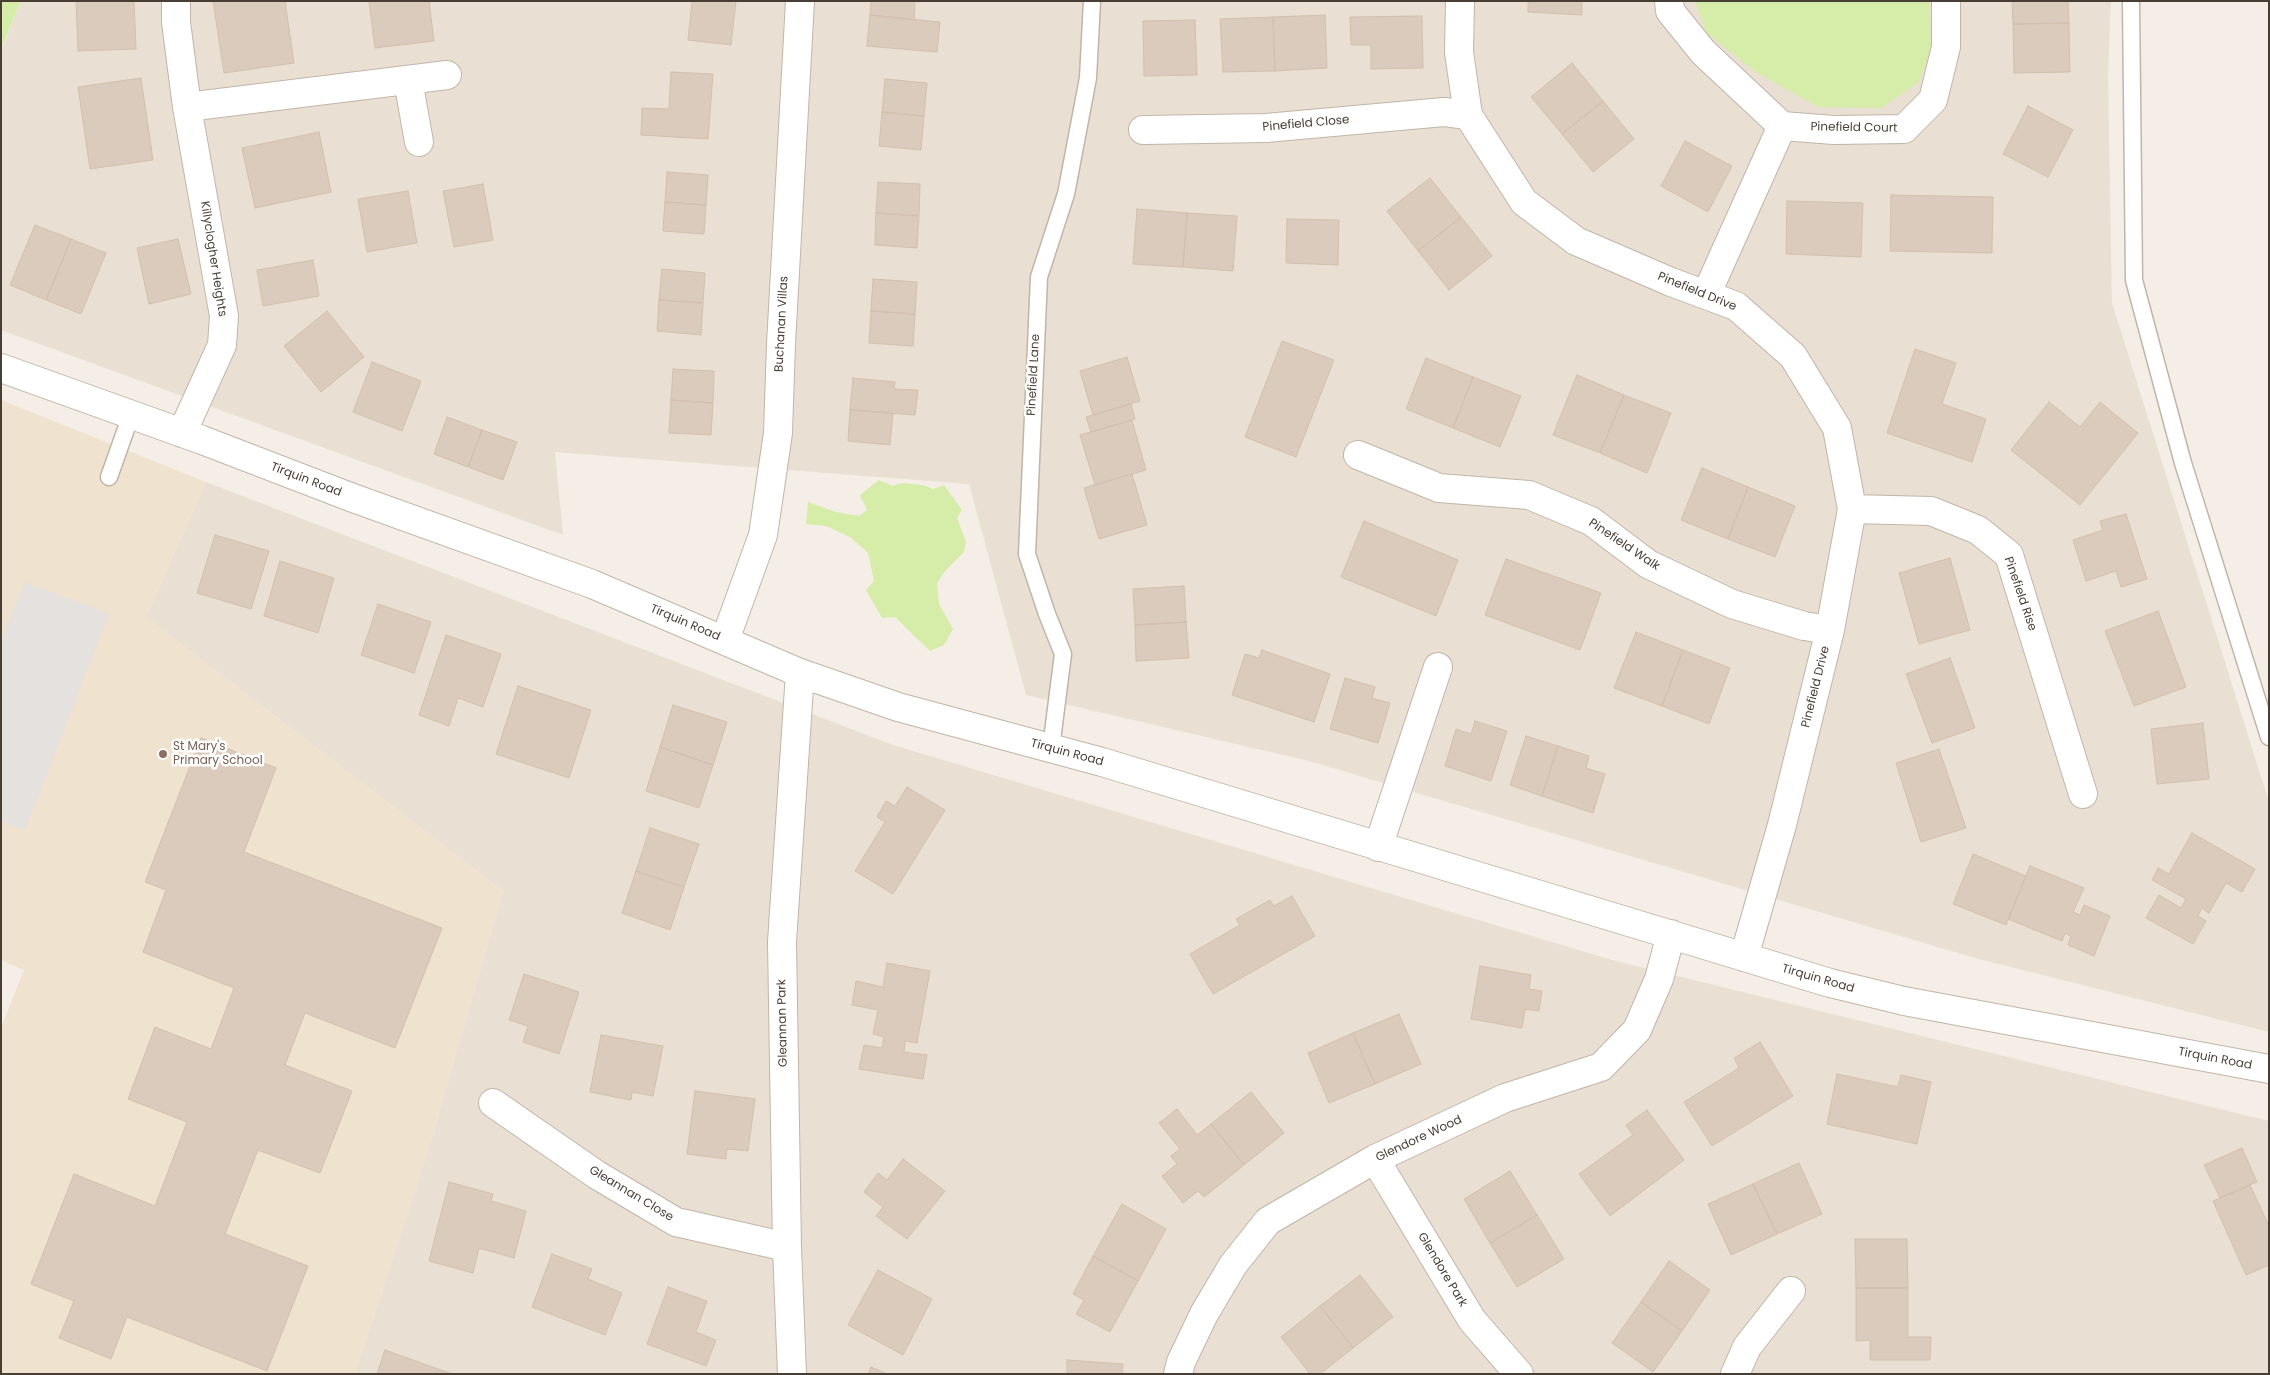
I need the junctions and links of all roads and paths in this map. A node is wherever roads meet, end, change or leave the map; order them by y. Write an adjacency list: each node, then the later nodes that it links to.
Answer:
1 (176, 1): 10 (street, Killyclogher Heights)
2 (800, 1): 23 (street, Buchanan Villas)
3 (1092, 1): 27 (lane, Pinefield Lane)
4 (1460, 1): 11 (street, Pinefield Drive)
5 (1669, 1): 12 (street)
6 (1946, 1): 12 (street, Pinefield Court)
7 (2131, 1): 26 (lane)
8 (447, 75): 9 (street)
9 (408, 80): 10 (street); 14 (street)
10 (187, 108): 18 (street, Killyclogher Heights)
11 (1468, 115): 13 (street, Pinefield Close); 15 (street, Pinefield Drive)
12 (1782, 126): 15 (street)
13 (1143, 130)
14 (419, 142)
15 (1706, 295): 21 (street, Pinefield Drive)
16 (1, 368): 17 (street, Tirquin Road)
17 (130, 415): 18 (street, Tirquin Road); 20 (lane)
18 (182, 433): 23 (street, Tirquin Road)
19 (1358, 456): 22 (street, Pinefield Walk)
20 (109, 477)
21 (1852, 509): 22 (street, Pinefield Drive); 28 (street, Pinefield Rise)
22 (1830, 630): 31 (street, Pinefield Drive)
23 (725, 640): 25 (street, Tirquin Road)
24 (1438, 667): 29 (street)
25 (800, 673): 27 (street, Tirquin Road); 35 (street, Gleannan Park)
26 (2269, 737)
27 (1051, 748): 29 (street, Tirquin Road)
28 (2083, 794)
29 (1378, 847): 30 (street, Tirquin Road)
30 (1671, 934): 31 (street, Tirquin Road); 34 (street, Glendore Wood)
31 (1744, 957): 32 (street, Tirquin Road)
32 (2269, 1069)
33 (493, 1103): 35 (street, Gleannan Close)
34 (1375, 1159): 38 (street, Glendore Wood); 39 (street, Glendore Park)
35 (787, 1247): 37 (street, Gleannan Park)
36 (1791, 1291): 40 (street)
37 (792, 1374)
38 (1178, 1374)
39 (1519, 1374)
40 (1736, 1374)

